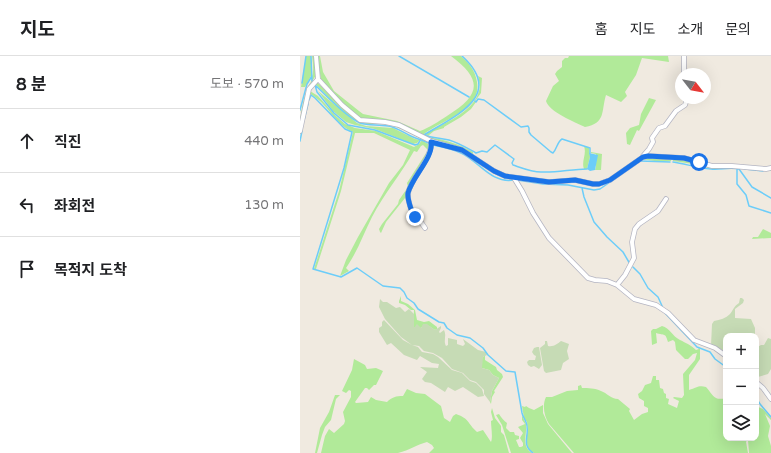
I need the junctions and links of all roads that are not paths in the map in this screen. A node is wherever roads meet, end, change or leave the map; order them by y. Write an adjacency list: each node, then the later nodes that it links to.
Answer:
1 (316, 56): 4 (street)
2 (684, 56): 3 (street)
3 (684, 68)
4 (318, 79): 6 (street); 7 (street)
5 (685, 104): 8 (street)
6 (300, 131)
7 (431, 142): 10 (street); 12 (street)
8 (643, 157): 9 (street); 10 (street)
9 (771, 168)
10 (514, 178): 13 (street)
11 (666, 199): 13 (street)
12 (425, 228)
13 (617, 285): 14 (street)
14 (723, 354)
15 (759, 385): 16 (street)
16 (771, 399)

